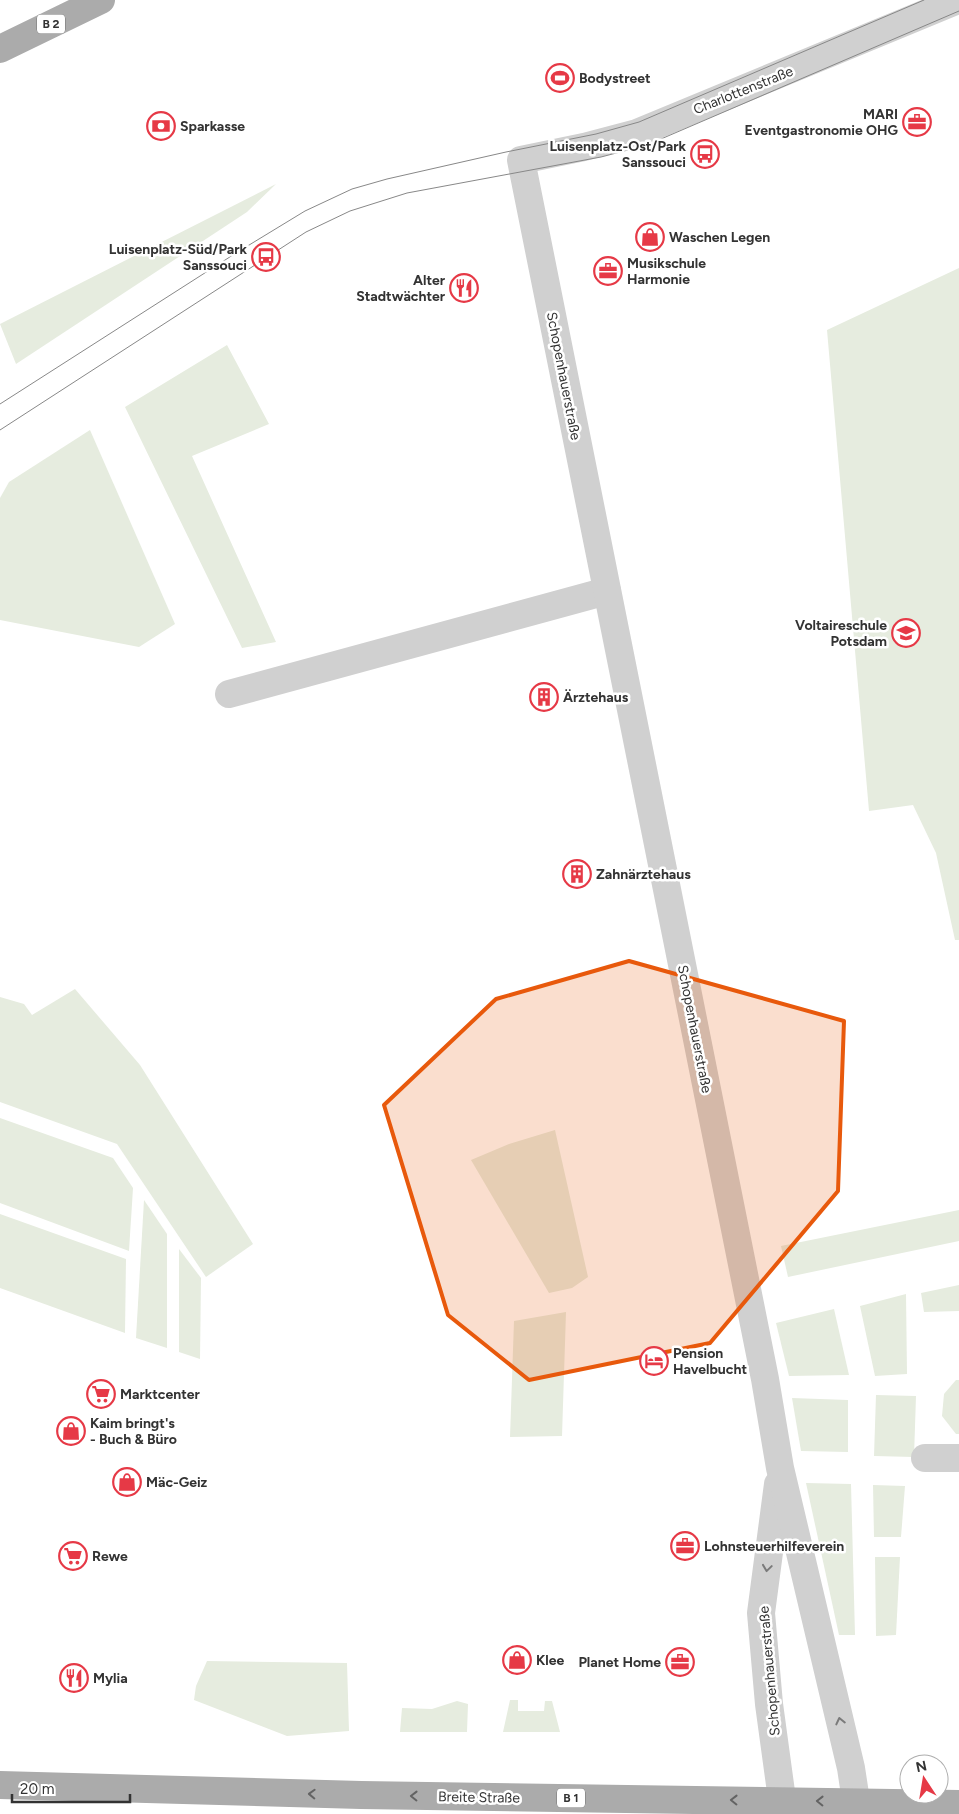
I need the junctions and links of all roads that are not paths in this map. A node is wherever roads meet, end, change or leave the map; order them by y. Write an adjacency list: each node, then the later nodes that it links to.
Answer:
1 (101, 0): 3 (main road, B 2)
2 (958, 0): 4 (street, Charlottenstraße)
3 (0, 49)
4 (521, 160): 5 (street, Schopenhauerstraße)
5 (607, 591): 6 (street); 9 (street, Schopenhauerstraße)
6 (229, 694)
7 (925, 1458): 8 (street)
8 (959, 1458)
9 (780, 1468): 12 (street, Schopenhauerstraße, one-way to 12); 13 (street, Schopenhauerstraße, one-way to 9)
10 (0, 1785): 12 (main road, Breite Straße / B 1, one-way to 10)
11 (959, 1804): 13 (main road, Breite Straße / B 1)
12 (783, 1807): 13 (main road, Breite Straße / B 1, one-way to 12)
13 (858, 1808)

